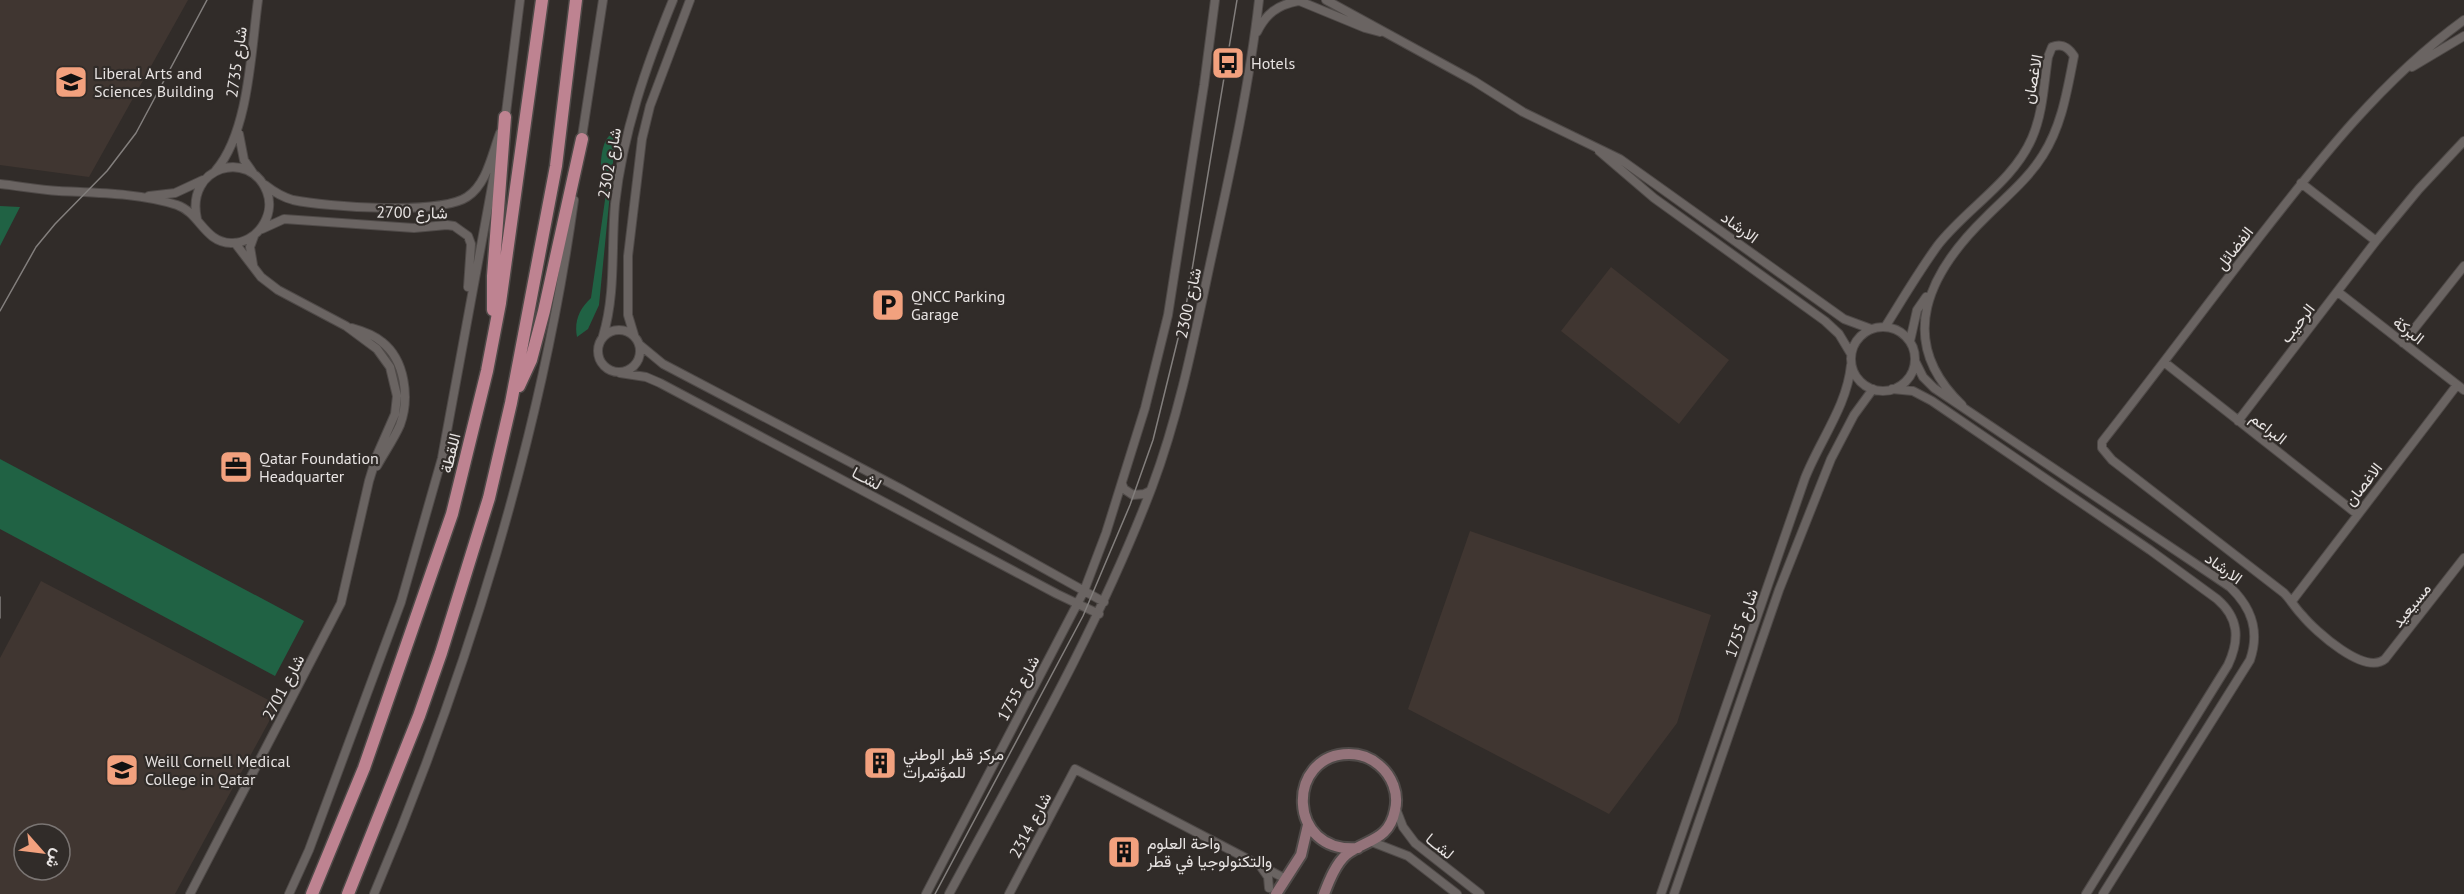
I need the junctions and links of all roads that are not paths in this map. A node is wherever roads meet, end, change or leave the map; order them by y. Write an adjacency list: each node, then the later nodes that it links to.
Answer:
1 (258, 0): 18 (street, شارع 2735)
2 (520, 0): 17 (street, اللقطة)
3 (542, 0): 42 (main road, اللقطة)
4 (576, 0): 55 (main road)
5 (603, 0): 19 (street)
6 (673, 0): 41 (street, شارع 2302)
7 (690, 0): 40 (street, شارع 2302)
8 (1215, 0): 58 (street, شارع 2300)
9 (1259, 0): 15 (street, شارع 2300)
10 (1297, 0): 13 (street, الارشاد); 15 (street, الارشاد)
11 (1326, 0): 13 (street, الارشاد)
12 (2464, 20): 16 (street, الفضائل)
13 (1382, 32): 21 (street, الارشاد)
14 (2464, 36): 16 (street, الفضائل)
15 (1253, 39): 59 (street, شارع 2300)
16 (2400, 73): 26 (street, الفضائل)
17 (506, 117): 25 (street, شارع 2700); 39 (street, اللقطة); 42 (main road)
18 (239, 127): 22 (street, شارع 2735); 23 (street, شارع 2735)
19 (582, 139): 55 (main road); 79 (street)
20 (2464, 141): 31 (street, الرحيب)
21 (1594, 147): 38 (street, الارشاد); 46 (street, الارشاد)
22 (215, 171): 23 (street); 24 (street)
23 (253, 174): 25 (street)
24 (206, 178): 28 (street); 29 (street)
25 (261, 181): 30 (street)
26 (2301, 183): 31 (street); 48 (street, الفضائل)
27 (0, 184): 28 (street)
28 (142, 197): 29 (street)
29 (197, 219): 32 (street)
30 (257, 233): 32 (street); 34 (street); 39 (street, شارع 2700)
31 (2376, 241): 36 (street, الرحيب)
32 (235, 243): 34 (street, شارع 2701)
33 (2464, 266): 44 (street)
34 (254, 269): 75 (street, شارع 2701)
35 (1936, 284): 37 (street, الاغصان); 43 (street, الاغصان); 56 (street, الاغصان)
36 (2337, 292): 44 (street, البركة); 57 (street, الرحيب)
37 (1885, 327): 38 (street); 43 (street)
38 (1871, 329): 46 (street)
39 (465, 330): 76 (street, اللقطة)
40 (634, 335): 41 (street); 45 (street)
41 (603, 336): 50 (street)
42 (492, 341): 77 (main road, اللقطة)
43 (1910, 341): 47 (street)
44 (2403, 343): 51 (street, البركة)
45 (640, 345): 50 (street); 62 (street, لشــا)
46 (1851, 354): 49 (street)
47 (1915, 361): 53 (street); 56 (street, الارشاد)
48 (2164, 362): 57 (street, البراعم); 63 (street, الفضائل)
49 (1851, 365): 52 (street); 85 (street, شارع 1755)
50 (620, 373): 65 (street, لشــا)
51 (2457, 384): 54 (street, البركة); 60 (street, الاغصان)
52 (1873, 389): 53 (street); 86 (street, شارع 1755)
53 (1892, 390): 87 (street, الارشاد)
54 (2464, 390)
55 (511, 403): 78 (main road)
56 (1962, 405): 88 (street, الارشاد)
57 (2238, 421): 60 (street, البراعم)
58 (1122, 484): 59 (street); 62 (street, شارع 2300)
59 (1152, 486): 64 (street, شارع 2300)
60 (2357, 514): 63 (street, الاغصان)
61 (2464, 558): 63 (street, مسيعيد)
62 (1084, 591): 64 (street, لشــا); 65 (street, شارع 1755)
63 (2292, 601)
64 (1104, 602): 66 (street)
65 (1077, 604): 66 (street, لشــا); 80 (street, شارع 1755)
66 (1099, 614): 81 (street)
67 (1396, 809): 68 (street); 69 (street); 84 (street, لشــا)
68 (1308, 825): 70 (street); 72 (street)
69 (1372, 842): 70 (street); 83 (street, لشــا)
70 (1358, 848): 73 (street)
71 (1260, 866): 72 (street); 74 (street); 82 (street, شارع 2314)
72 (1285, 881): 74 (street)
73 (1327, 891)
74 (1270, 892)
75 (190, 894)
76 (289, 894)
77 (312, 894)
78 (348, 894)
79 (374, 894)
80 (926, 894)
81 (949, 894)
82 (1009, 894)
83 (1457, 894)
84 (1480, 894)
85 (1661, 894)
86 (1674, 894)
87 (2086, 894)
88 (2103, 894)

